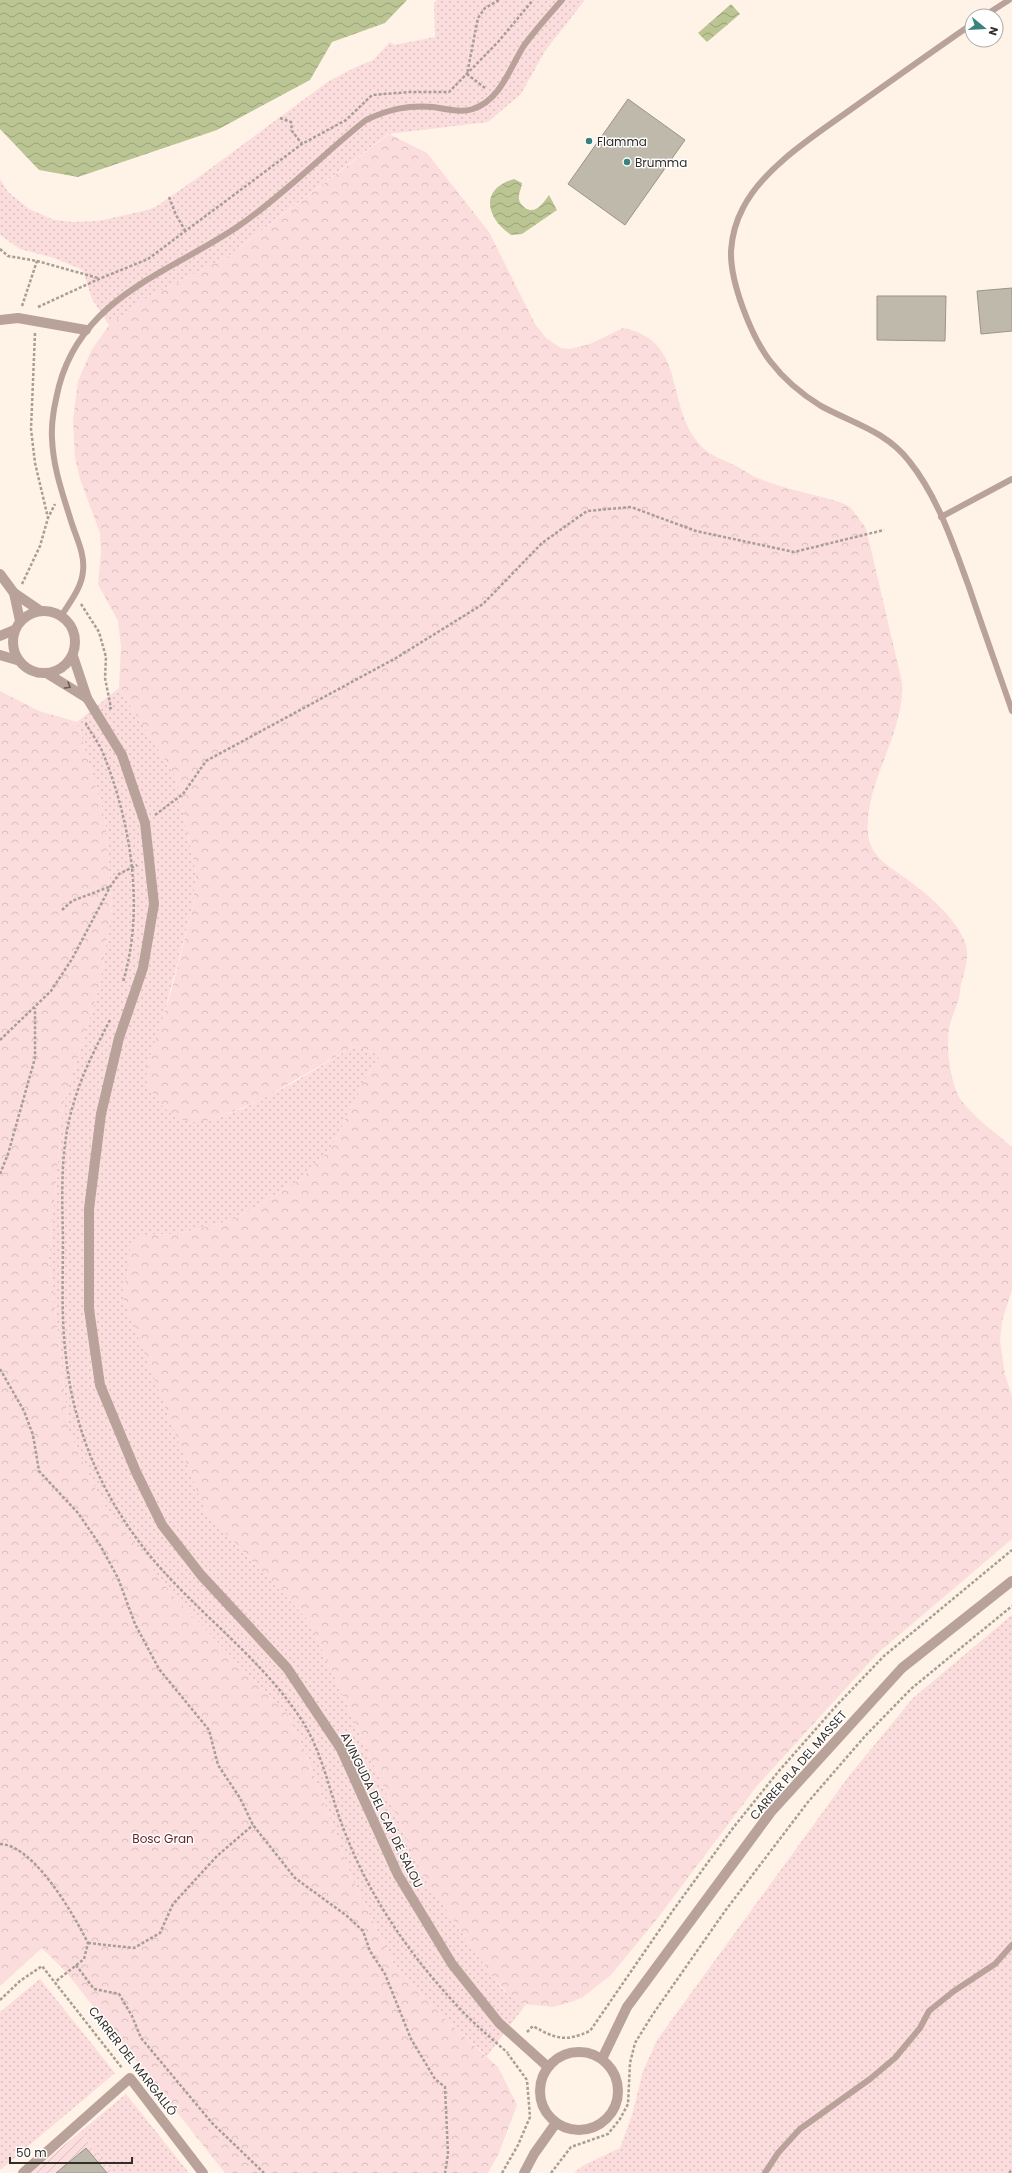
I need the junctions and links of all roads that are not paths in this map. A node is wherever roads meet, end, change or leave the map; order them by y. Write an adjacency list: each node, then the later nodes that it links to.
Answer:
1 (562, 0): 6 (lane)
2 (1009, 0): 3 (lane)
3 (996, 8)
4 (964, 30): 8 (lane)
5 (0, 320): 6 (street)
6 (86, 330): 12 (lane)
7 (1012, 479): 8 (lane)
8 (941, 517): 20 (lane)
9 (0, 574): 10 (street)
10 (14, 593): 11 (street); 13 (street)
11 (39, 610): 12 (street); 13 (street)
12 (62, 615): 16 (street)
13 (17, 626): 14 (street); 17 (street)
14 (0, 636)
15 (0, 655): 17 (street)
16 (73, 656): 18 (street); 19 (street, AVINGUDA DEL CAP DE SALOU)
17 (17, 660): 18 (street)
18 (48, 674): 19 (street, AVINGUDA DEL CAP DE SALOU, one-way to 19)
19 (87, 698): 24 (street, AVINGUDA DEL CAP DE SALOU)
20 (1012, 712)
21 (1012, 1581): 23 (street, CARRER PLA DEL MASSET)
22 (1012, 1945): 29 (lane)
23 (602, 2059): 24 (street); 25 (street)
24 (548, 2067): 25 (street)
25 (556, 2123): 28 (street)
26 (23, 2173): 27 (street, CARRER DEL MARGALLÓ)
27 (203, 2173)
28 (524, 2173)
29 (765, 2173)

